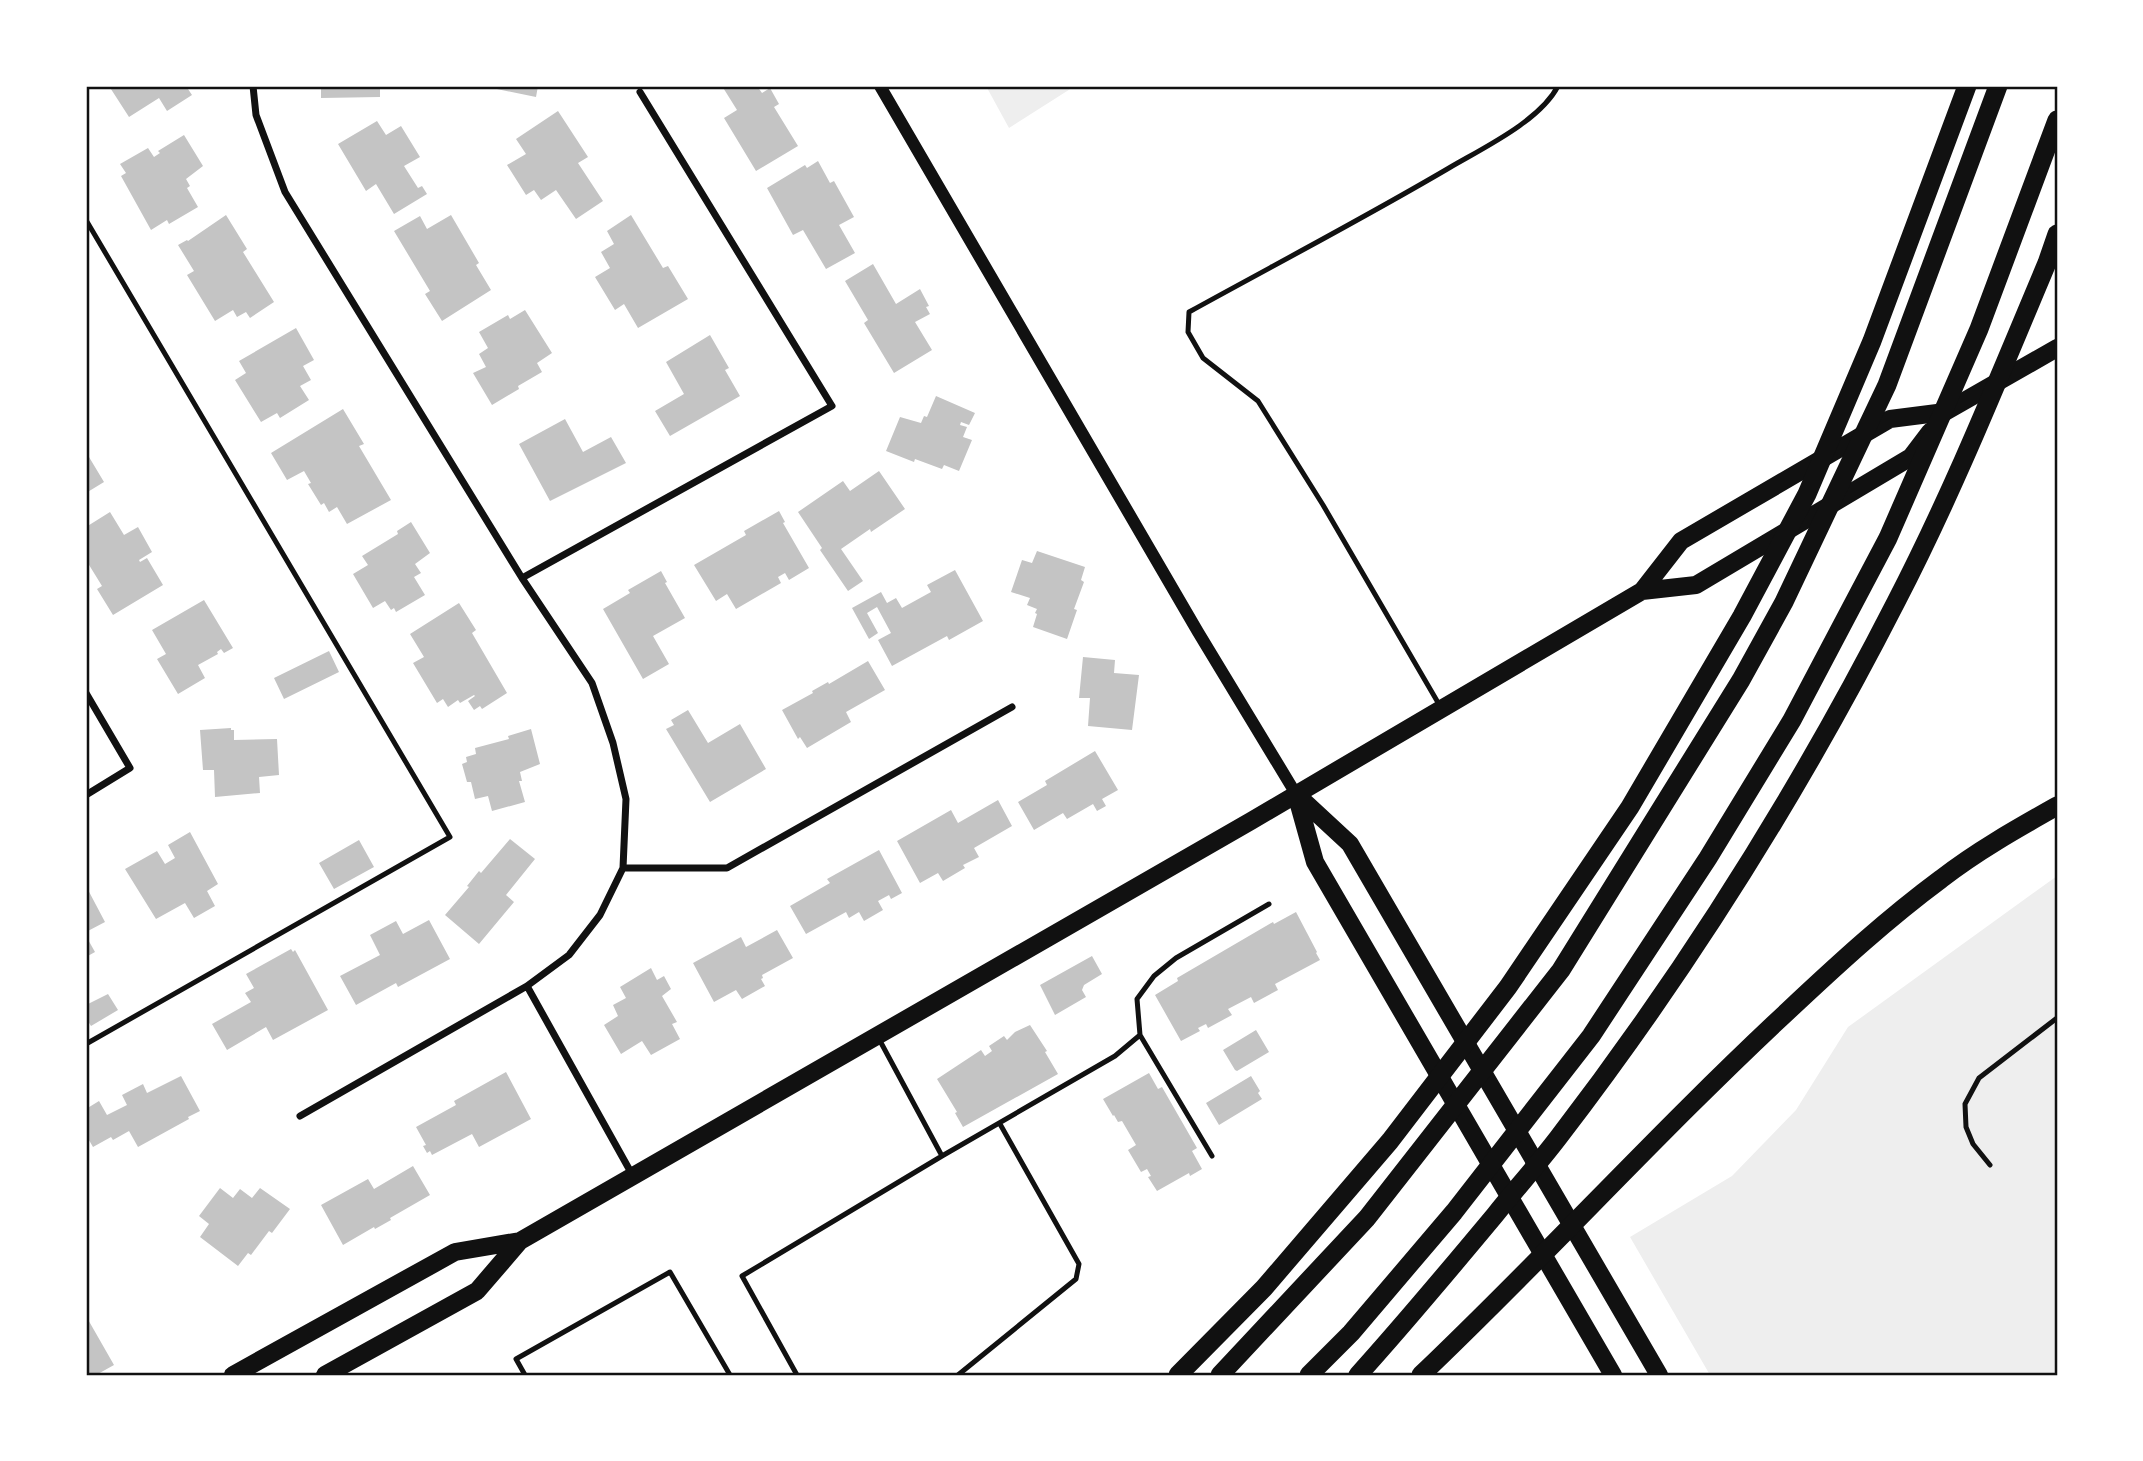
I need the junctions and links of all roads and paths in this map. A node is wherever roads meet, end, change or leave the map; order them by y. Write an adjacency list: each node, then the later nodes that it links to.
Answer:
1 (253, 86): 12 (street)
2 (880, 86): 17 (street)
3 (1558, 86): 16 (lane)
4 (1967, 86): 40 (highway)
5 (1998, 86): 41 (highway)
6 (639, 92): 12 (street)
7 (2057, 120): 42 (highway)
8 (86, 220): 26 (lane)
9 (2057, 234): 43 (highway)
10 (2057, 348): 11 (main road)
11 (1945, 412): 13 (main road); 13 (main road)
12 (522, 578): 20 (street)
13 (1642, 591): 16 (main road)
14 (86, 693): 18 (street)
15 (1012, 707): 20 (street)
16 (1441, 709): 17 (main road)
17 (1296, 794): 25 (main road); 45 (main road); 46 (main road)
18 (86, 795)
19 (2057, 806): 44 (highway)
20 (623, 868): 22 (street)
21 (1269, 904): 24 (lane)
22 (527, 986): 27 (street); 32 (street)
23 (2057, 1018): 31 (lane)
24 (1140, 1035): 28 (lane); 30 (lane)
25 (877, 1036): 29 (lane); 32 (main road)
26 (86, 1044)
27 (300, 1116)
28 (1000, 1124): 29 (lane); 39 (lane)
29 (942, 1156): 38 (lane)
30 (1212, 1157)
31 (1990, 1165)
32 (633, 1177): 33 (main road)
33 (520, 1241): 34 (main road); 35 (main road)
34 (233, 1375)
35 (325, 1375)
36 (526, 1375): 37 (lane)
37 (730, 1375)
38 (797, 1375)
39 (958, 1375)
40 (1178, 1375)
41 (1220, 1375)
42 (1308, 1375)
43 (1357, 1375)
44 (1421, 1375)
45 (1613, 1375)
46 (1659, 1375)

